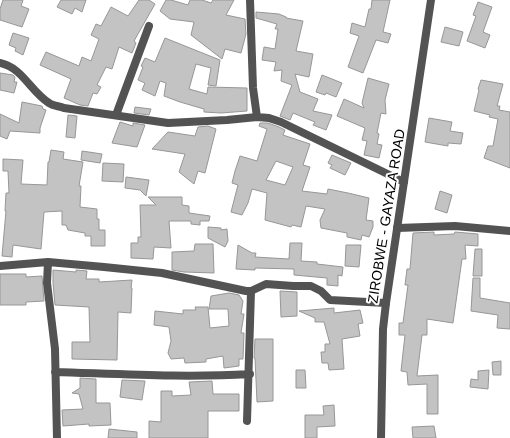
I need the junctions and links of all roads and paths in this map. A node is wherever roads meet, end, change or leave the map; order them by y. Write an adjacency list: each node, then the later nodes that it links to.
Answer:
1 (250, 0): 6 (street)
2 (431, 0): 7 (street, ZIROBWE - GAYAZA ROAD)
3 (149, 26): 5 (street)
4 (0, 63): 5 (street)
5 (116, 115): 6 (street)
6 (257, 117): 7 (street)
7 (404, 182): 8 (street, ZIROBWE - GAYAZA ROAD)
8 (397, 228): 9 (street); 13 (street, ZIROBWE - GAYAZA ROAD)
9 (510, 231)
10 (48, 262): 11 (street); 12 (street); 14 (street)
11 (0, 266)
12 (251, 291): 13 (street); 15 (street)
13 (386, 302): 18 (street, ZIROBWE - GAYAZA ROAD)
14 (55, 372): 15 (street); 17 (street)
15 (250, 374): 16 (street)
16 (247, 420)
17 (57, 438)
18 (381, 438)

